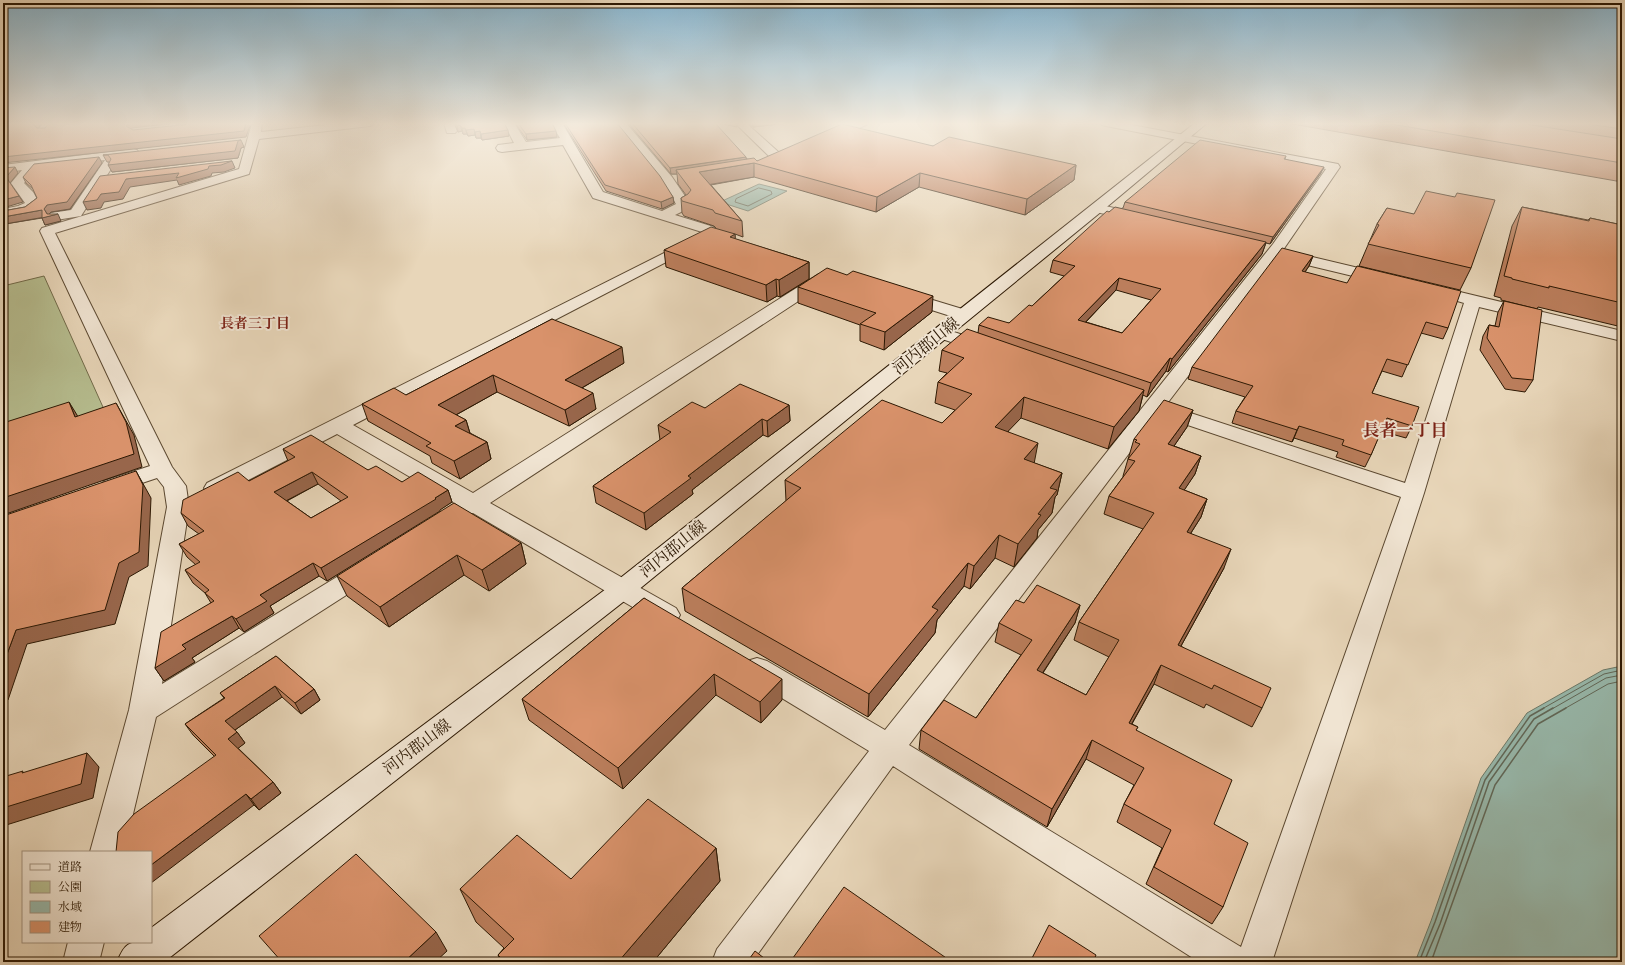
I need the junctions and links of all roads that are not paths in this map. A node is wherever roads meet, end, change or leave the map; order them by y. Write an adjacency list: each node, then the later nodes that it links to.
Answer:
1 (31, 168): 13 (street)
2 (108, 168): 10 (street)
3 (246, 168): 16 (street)
4 (582, 168): 14 (street)
5 (656, 168): 11 (street)
6 (1145, 168): 12 (street, 河内郡山線)
7 (1333, 168): 19 (street)
8 (114, 177): 10 (street)
9 (682, 177): 11 (street)
10 (99, 179): 16 (street)
11 (666, 180): 14 (street)
12 (1097, 208): 15 (street); 25 (street, 河内郡山線)
13 (3, 213)
14 (663, 216): 17 (street)
15 (1155, 222)
16 (43, 223): 32 (street)
17 (709, 234): 18 (street); 31 (street)
18 (745, 246)
19 (1266, 250): 21 (street); 30 (street)
20 (829, 272): 36 (street)
21 (1398, 282)
22 (888, 291): 25 (street)
23 (1443, 293): 24 (street)
24 (1473, 300): 27 (street); 34 (street)
25 (964, 316): 26 (street, 河内郡山線)
26 (942, 333): 28 (street); 39 (street, 河内郡山線)
27 (1622, 336)
28 (1004, 355)
29 (1132, 400): 30 (street)
30 (1154, 408): 34 (street); 43 (street)
31 (337, 425): 35 (street); 36 (street)
32 (162, 469): 33 (street); 35 (street)
33 (94, 493)
34 (1413, 493): 50 (street)
35 (189, 501): 42 (street)
36 (474, 503): 37 (street); 39 (street)
37 (447, 520)
38 (386, 558): 42 (street)
39 (623, 589): 40 (street); 47 (street, 河内郡山線)
40 (687, 627)
41 (734, 655): 43 (street)
42 (143, 710): 44 (street)
43 (889, 748): 48 (street); 49 (street)
44 (107, 851)
45 (86, 943): 46 (street)
46 (81, 962)
47 (135, 962)
48 (730, 962)
49 (1232, 962)
50 (1254, 962)

